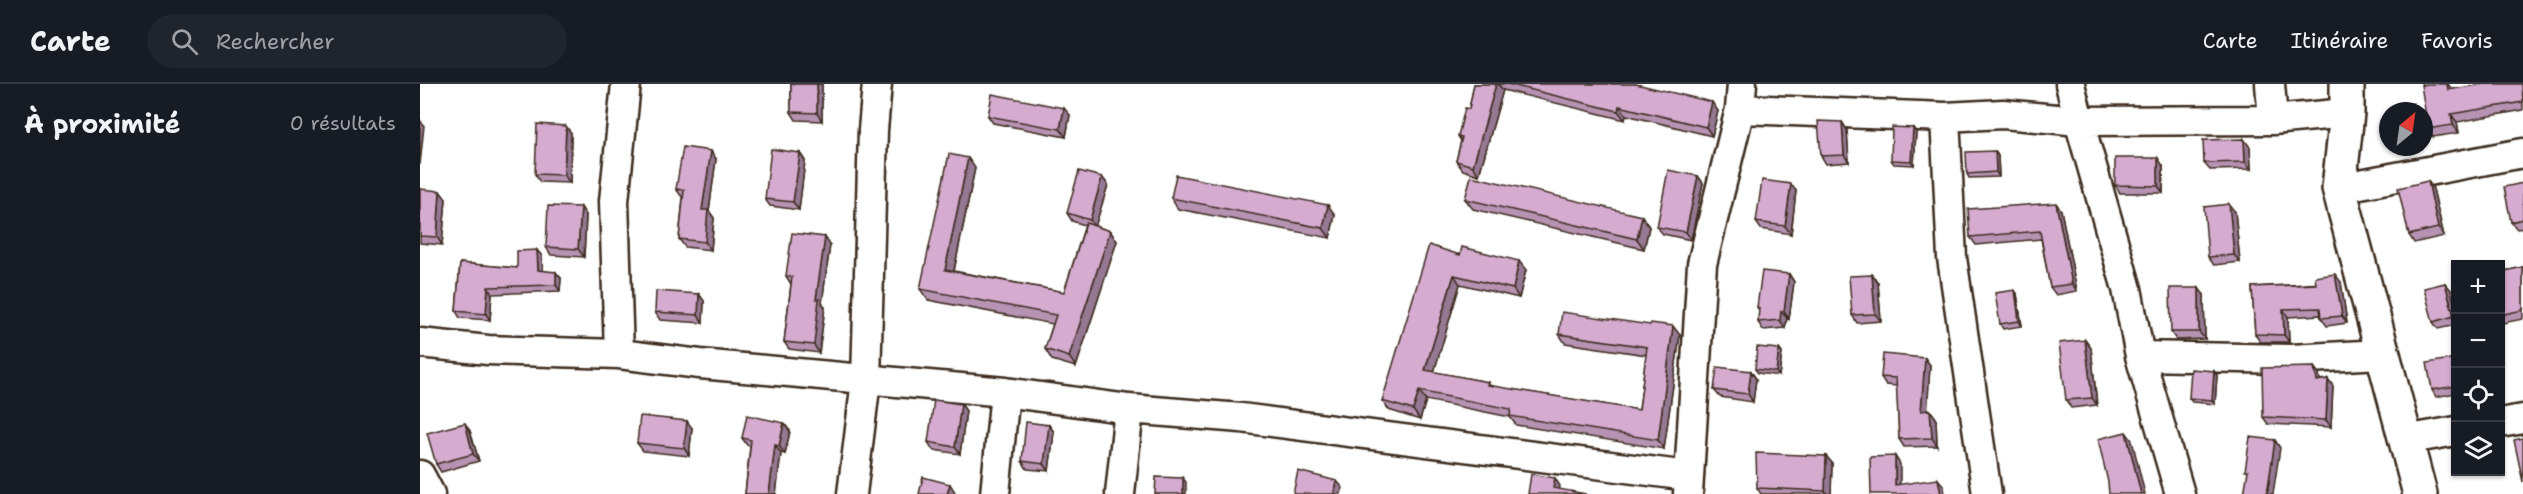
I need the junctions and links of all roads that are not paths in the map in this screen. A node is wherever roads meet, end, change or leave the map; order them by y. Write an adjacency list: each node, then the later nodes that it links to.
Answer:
1 (626, 84): 13 (street)
2 (877, 84): 16 (street)
3 (2070, 84): 9 (street)
4 (2270, 84): 8 (street)
5 (1741, 96): 7 (street); 24 (street)
6 (2347, 99): 8 (street); 11 (street)
7 (1945, 117): 9 (street); 29 (street)
8 (2272, 120): 9 (street)
9 (2079, 121): 15 (street)
10 (2523, 153): 11 (street)
11 (2339, 188): 14 (street)
12 (420, 344): 13 (street)
13 (619, 354): 16 (street)
14 (2381, 354): 15 (street); 22 (street)
15 (2140, 356): 30 (street)
16 (866, 380): 17 (street); 26 (street)
17 (1005, 392): 18 (street); 27 (street)
18 (1129, 409): 24 (street); 28 (street)
19 (2523, 419): 20 (street)
20 (2505, 422)
21 (2451, 432): 22 (street)
22 (2404, 440): 31 (street)
23 (420, 475): 25 (street)
24 (1688, 485)
25 (430, 494)
26 (852, 494)
27 (994, 494)
28 (1120, 494)
29 (1988, 494)
30 (2180, 494)
31 (2420, 494)

